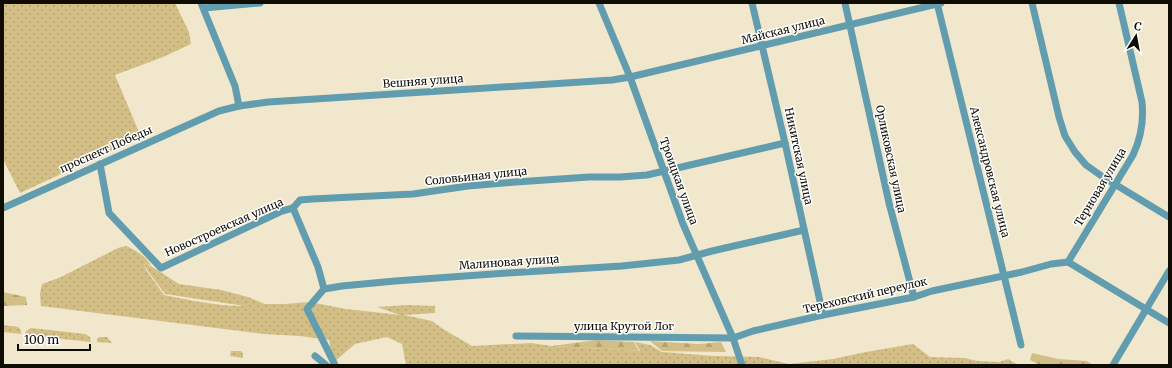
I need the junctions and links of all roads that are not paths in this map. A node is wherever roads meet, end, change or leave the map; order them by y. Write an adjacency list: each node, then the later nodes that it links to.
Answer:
1 (260, 3): 8 (street)
2 (600, 3): 11 (street, Троицкая улица)
3 (752, 3): 10 (street, Никитская улица)
4 (845, 3): 9 (street, Орликовская улица)
5 (938, 3): 9 (street, Майская улица); 25 (street, Александровская улица)
6 (1032, 3): 17 (street)
7 (1119, 3): 17 (street, Терновая улица)
8 (202, 6): 12 (street)
9 (850, 25): 10 (street, Майская улица); 27 (street, Орликовская улица)
10 (762, 46): 11 (street, Майская улица); 14 (street, Никитская улица)
11 (630, 77): 12 (street, Вешняя улица); 16 (street, Троицкая улица)
12 (239, 106): 13 (street, Вешняя улица)
13 (219, 111): 15 (street, проспект Победы)
14 (785, 143): 16 (street, Соловьиная улица); 21 (street, Никитская улица)
15 (100, 164): 18 (street, проспект Победы); 19 (street, Новостроевская улица)
16 (665, 171): 19 (street, Соловьиная улица); 22 (street, Троицкая улица)
17 (1116, 185): 20 (street); 23 (street, Терновая улица)
18 (3, 208)
19 (293, 208): 26 (street, Новостроевская улица)
20 (1169, 217)
21 (804, 230): 22 (street, Малиновая улица); 29 (street, Никитская улица)
22 (696, 256): 26 (street, Малиновая улица); 32 (street, Троицкая улица)
23 (1068, 262): 25 (street, Тереховский переулок); 28 (street)
24 (1169, 271): 28 (street)
25 (1003, 276): 27 (street, Тереховский переулок); 33 (street, Александровская улица)
26 (324, 289): 36 (street)
27 (914, 297): 29 (street, Тереховский переулок)
28 (1146, 309): 30 (street); 38 (street)
29 (823, 315): 32 (street, Тереховский переулок)
30 (1169, 323)
31 (516, 336): 32 (street, улица Крутой Лог)
32 (733, 338): 37 (street, Троицкая улица)
33 (1020, 345)
34 (315, 356): 35 (street)
35 (326, 365)
36 (335, 365)
37 (742, 365)
38 (1113, 365)

